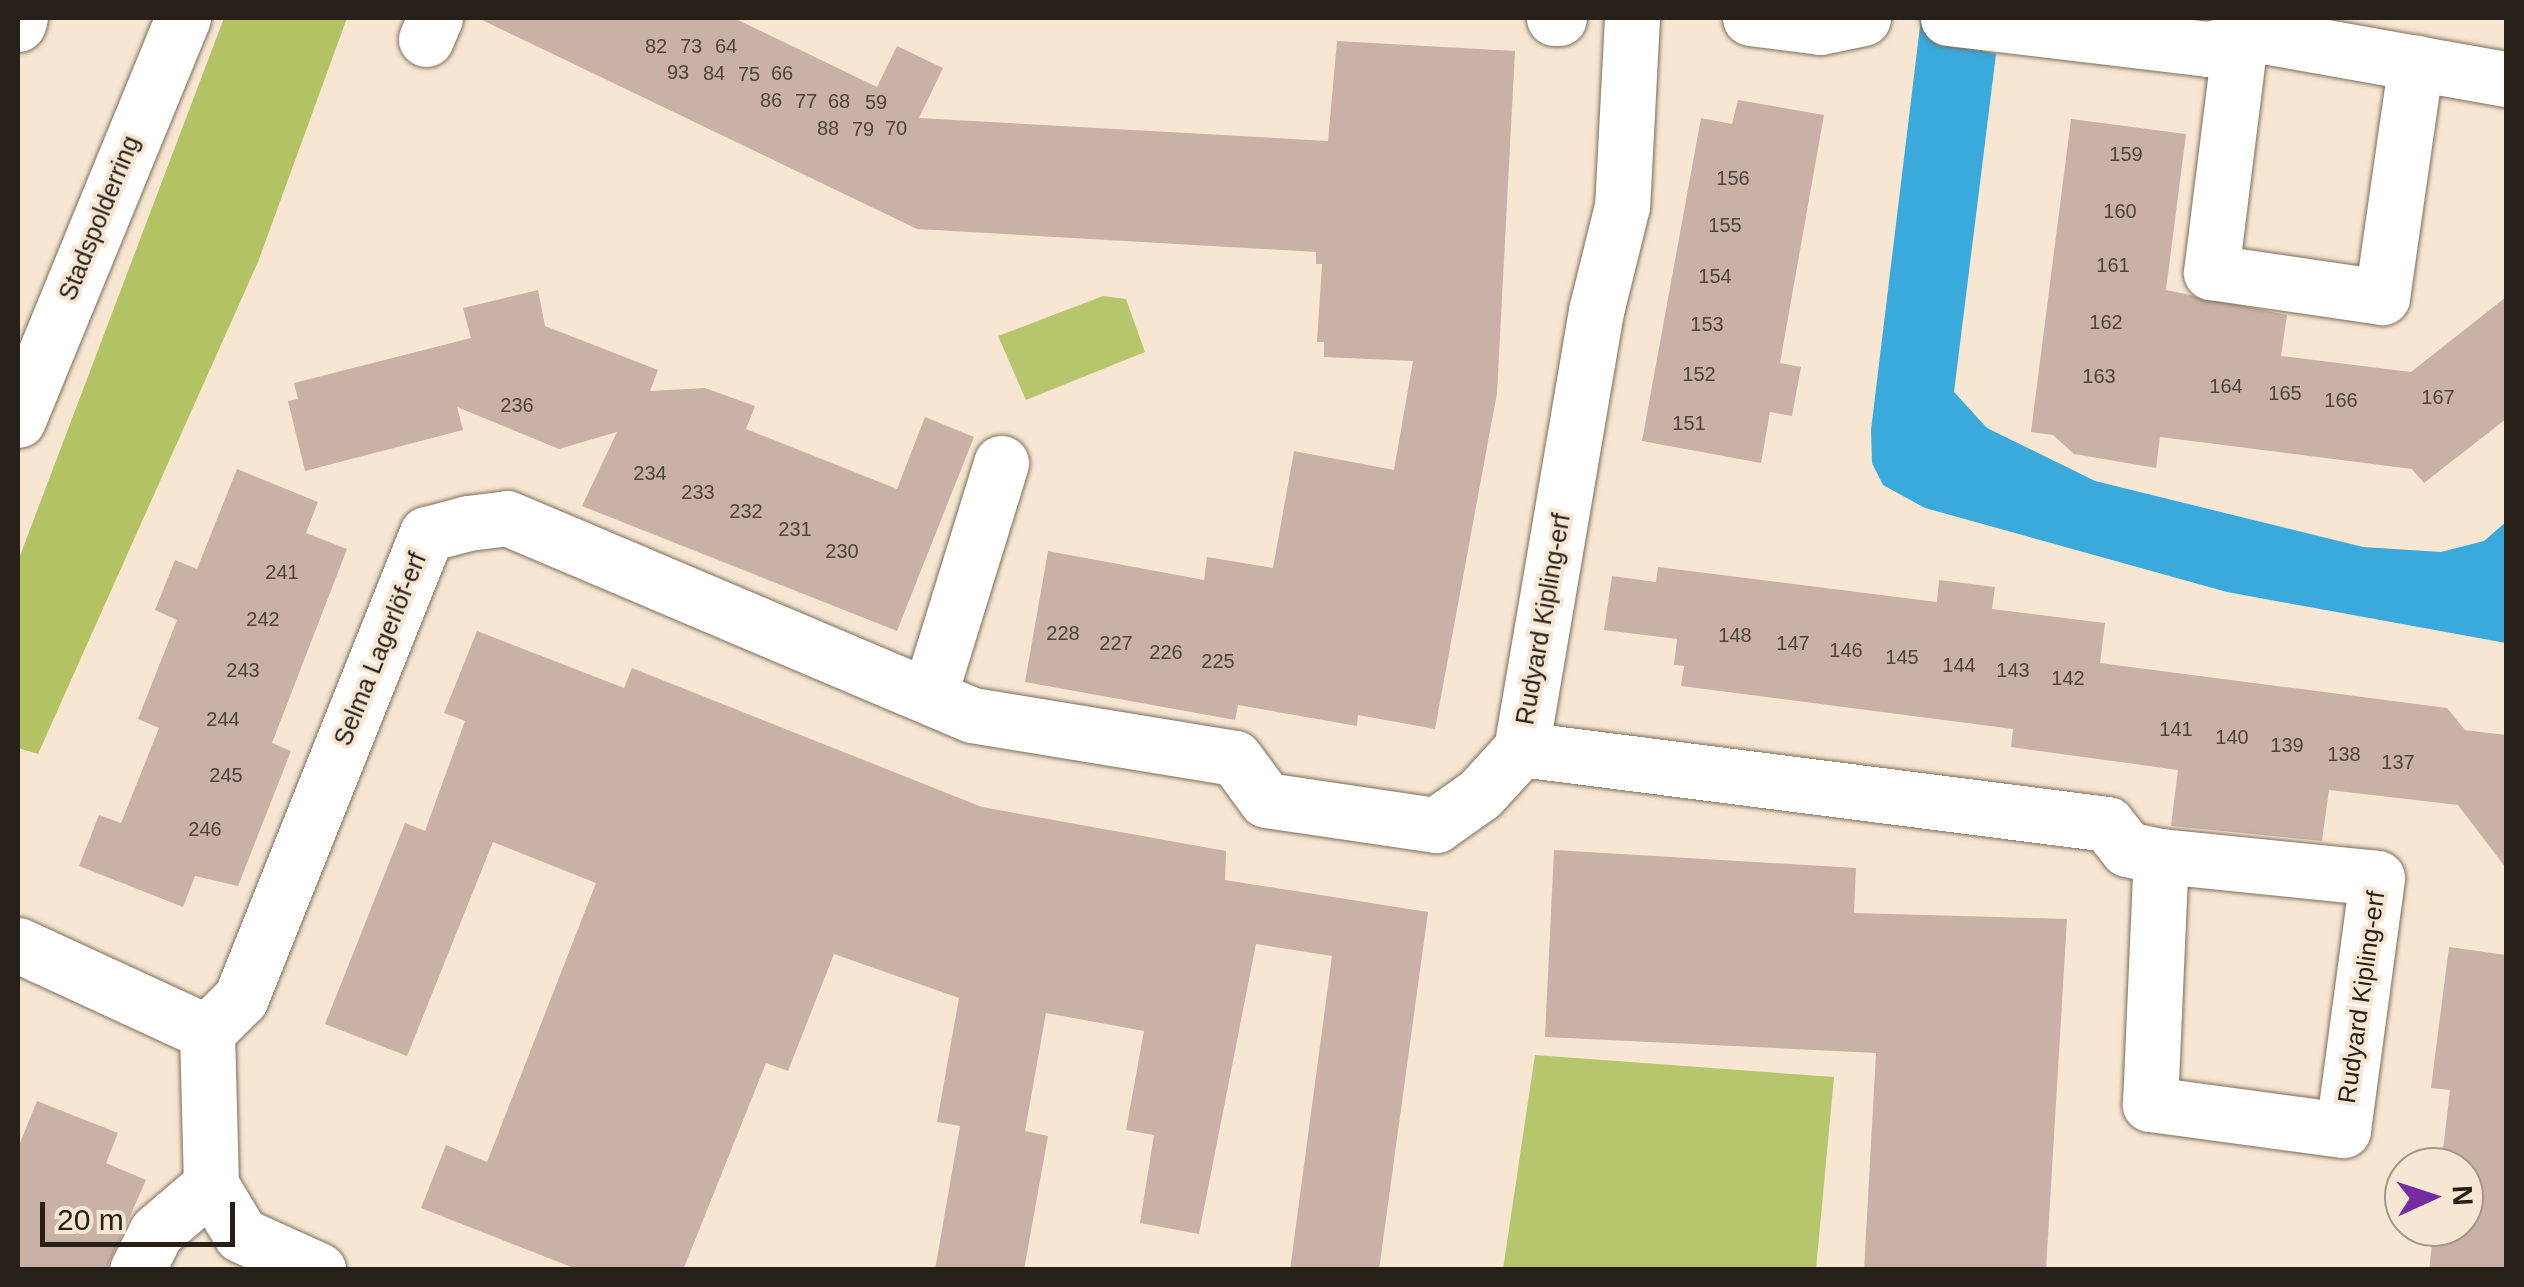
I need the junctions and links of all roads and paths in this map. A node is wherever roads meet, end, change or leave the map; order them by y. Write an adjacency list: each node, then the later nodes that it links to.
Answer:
1 (183, 18): 9 (street, Stadspolderring)
2 (1632, 18): 12 (street, Rudyard Kipling-erf)
3 (1750, 18): 4 (street)
4 (1863, 18)
5 (1966, 20): 6 (street)
6 (2240, 40): 7 (street); 7 (street)
7 (2416, 62): 8 (street)
8 (2506, 78)
9 (18, 420)
10 (1000, 463): 11 (street)
11 (929, 696): 12 (street, Selma Lagerlöf-erf); 15 (street, Selma Lagerlöf-erf)
12 (1521, 749): 13 (street, Rudyard Kipling-erf)
13 (2161, 856): 13 (street, Rudyard Kipling-erf)
14 (18, 945): 15 (street)
15 (206, 1032): 16 (street)
16 (211, 1185): 17 (street); 18 (street)
17 (136, 1270)
18 (318, 1270)

